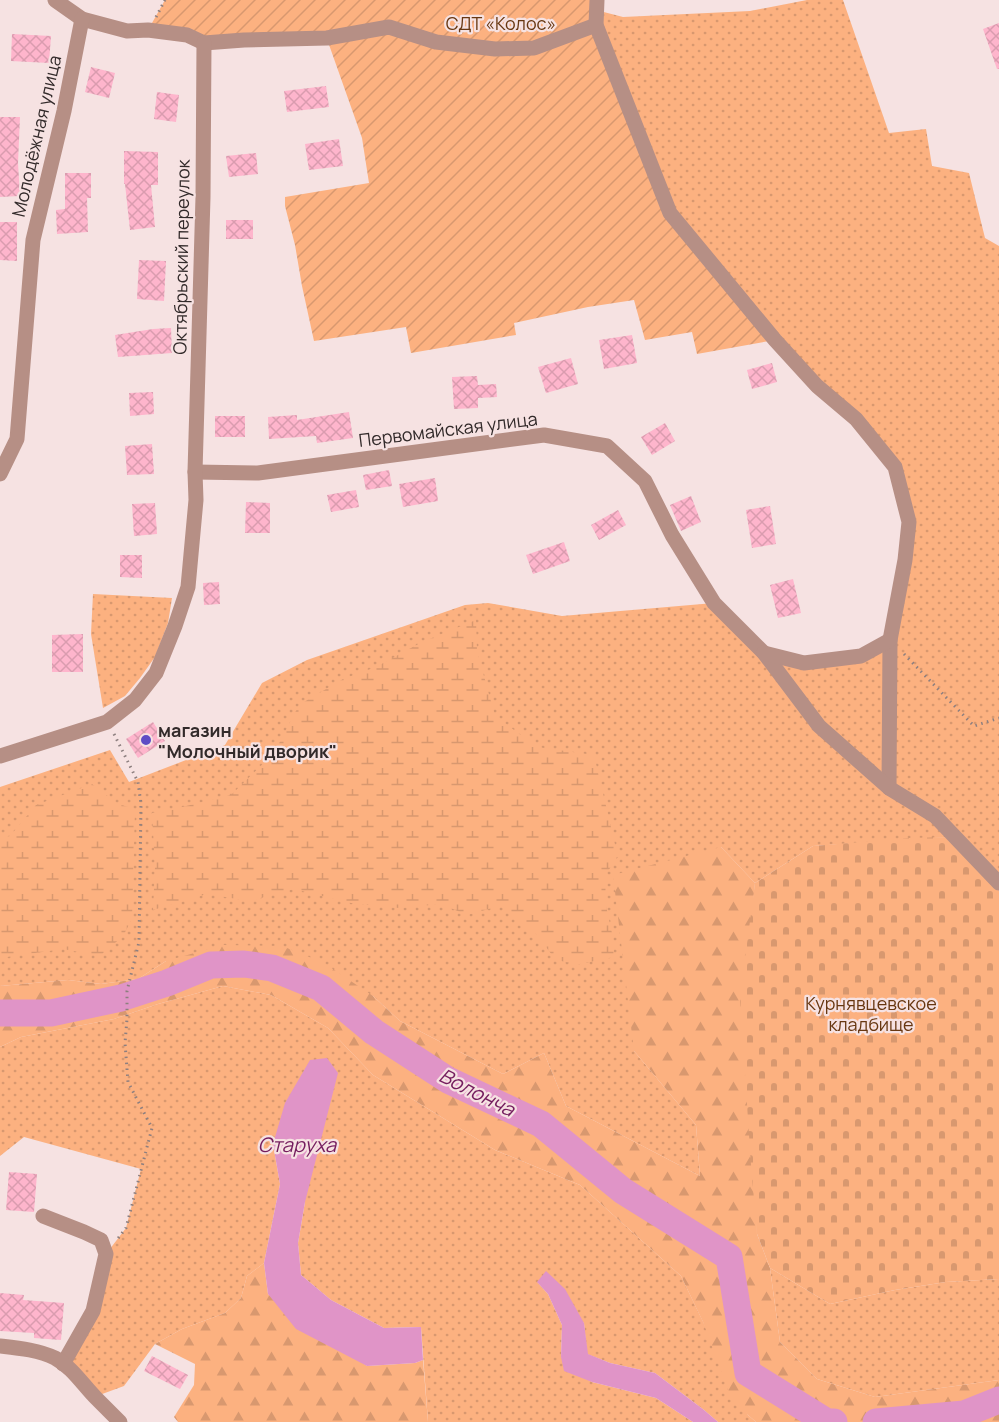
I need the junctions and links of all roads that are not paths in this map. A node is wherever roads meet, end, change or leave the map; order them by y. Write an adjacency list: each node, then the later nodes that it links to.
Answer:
1 (55, 0): 3 (street)
2 (597, 0): 4 (street)
3 (82, 19): 5 (street); 7 (street, Молодёжная улица)
4 (596, 25): 5 (street); 8 (street)
5 (204, 44): 6 (street, Октябрьский переулок)
6 (195, 472): 9 (street, Первомайская улица); 10 (street)
7 (0, 474)
8 (890, 640): 9 (street); 11 (street)
9 (764, 653): 11 (street, Первомайская улица)
10 (0, 756)
11 (889, 788): 12 (street, Первомайская улица)
12 (999, 883)
13 (43, 1216): 15 (street)
14 (0, 1346): 15 (street)
15 (63, 1364): 16 (street)
16 (94, 1397): 17 (street); 18 (street)
17 (106, 1422)
18 (120, 1422)

